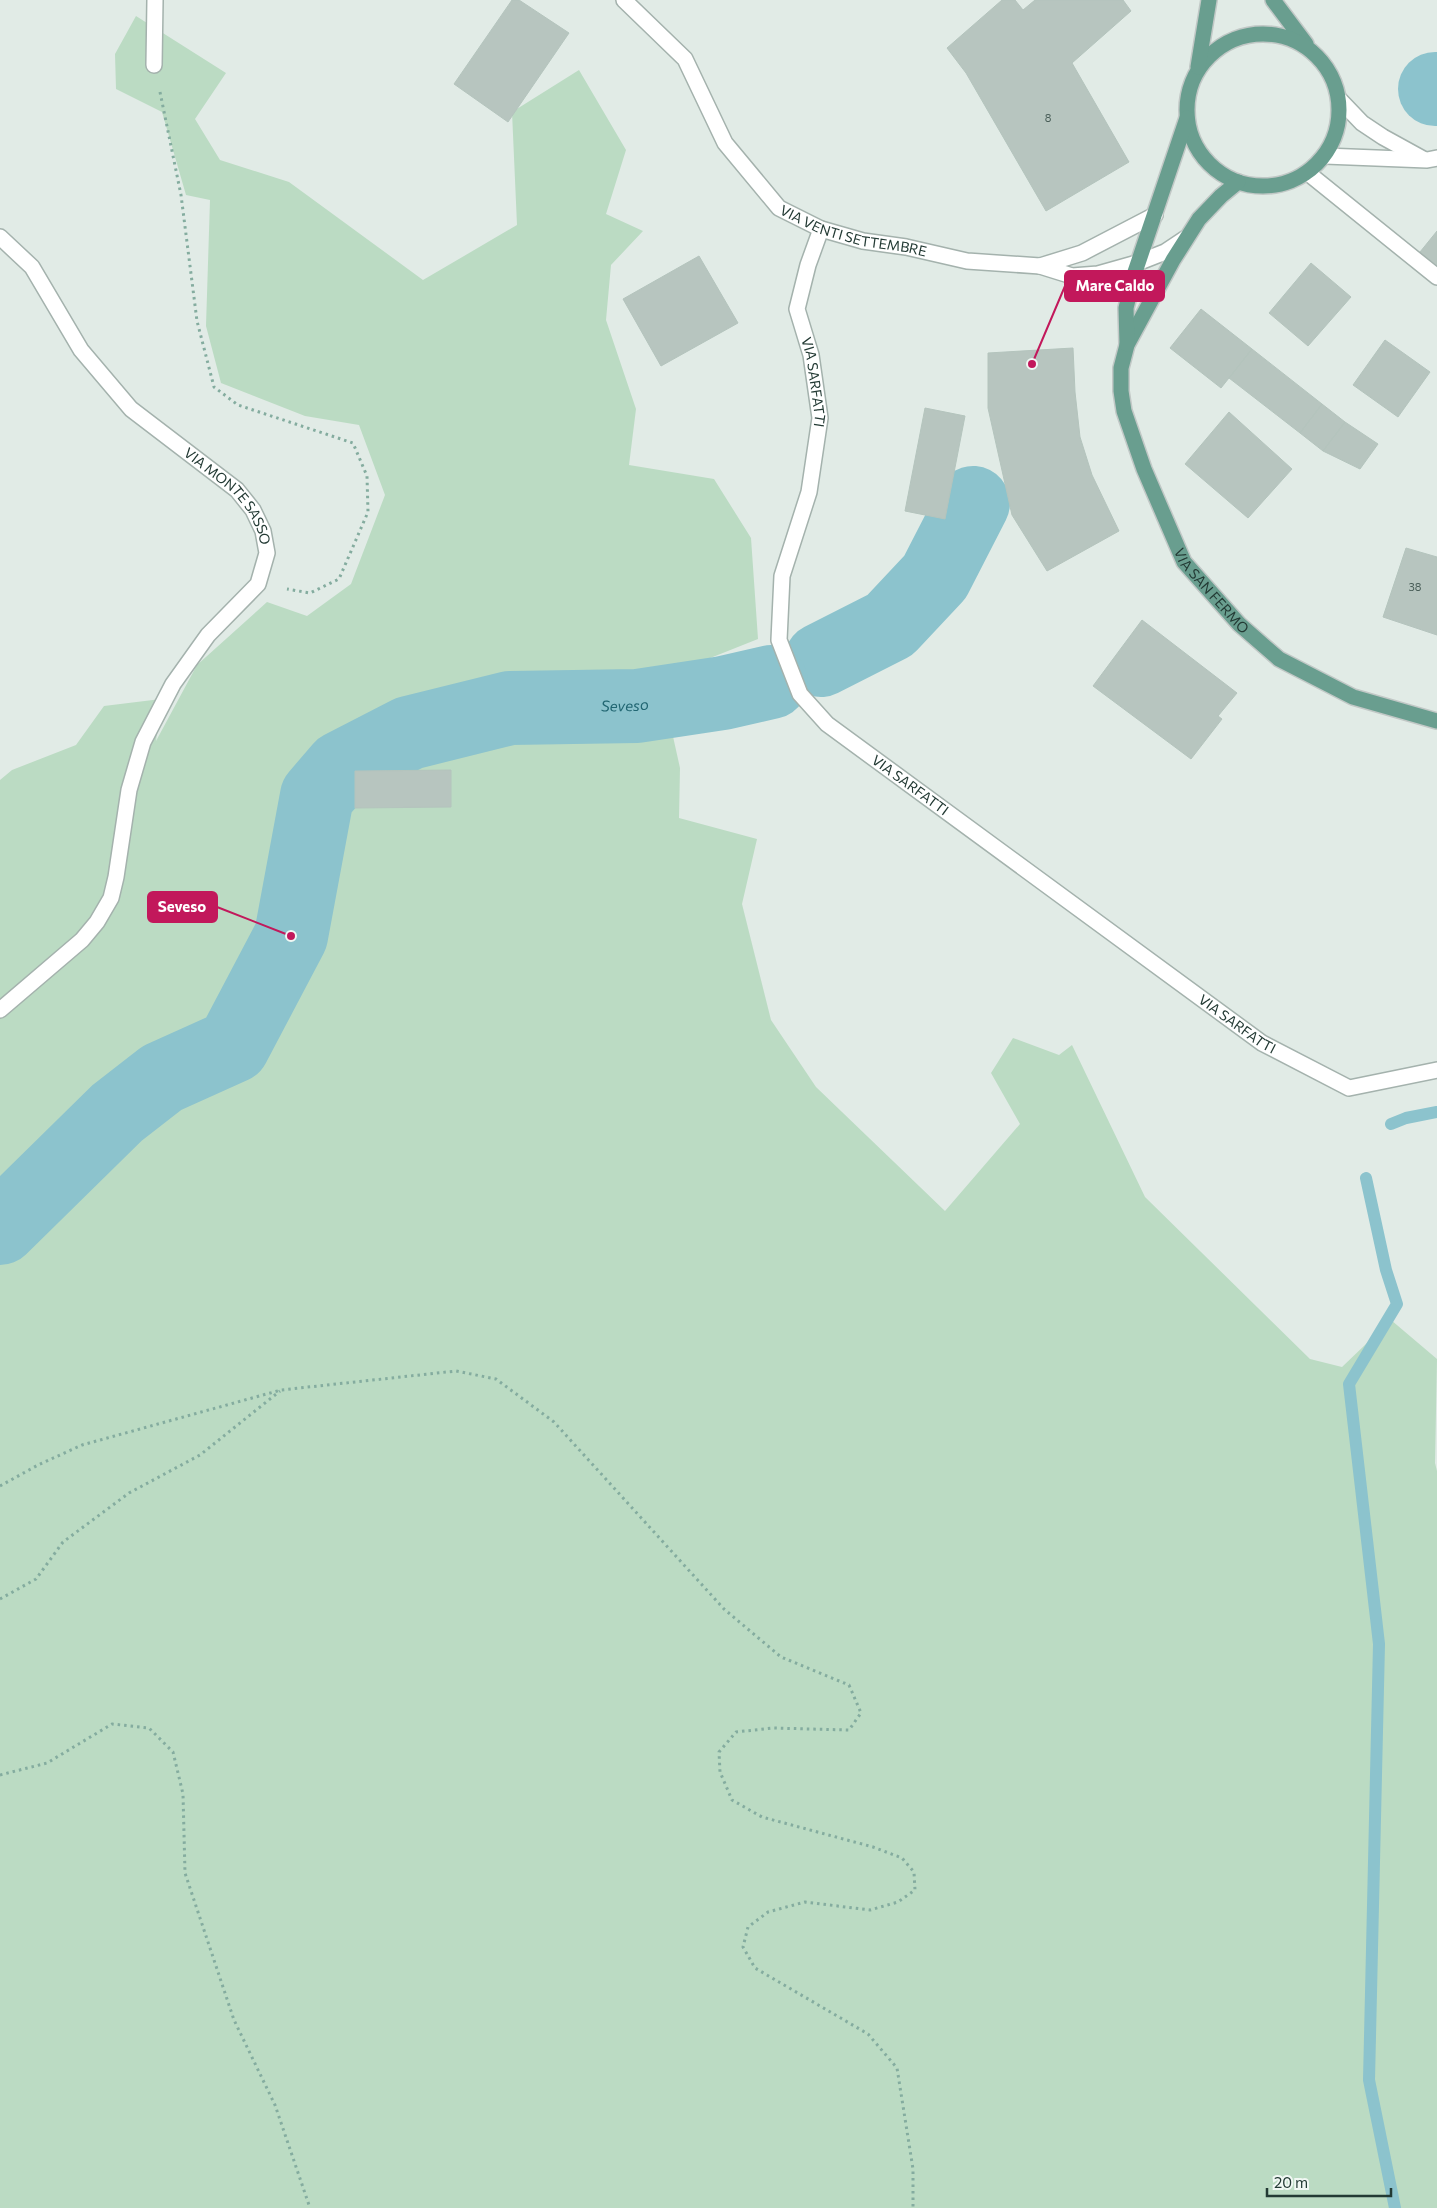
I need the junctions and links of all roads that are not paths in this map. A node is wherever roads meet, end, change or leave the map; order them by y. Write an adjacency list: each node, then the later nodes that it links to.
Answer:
1 (155, 0): 6 (street)
2 (624, 0): 15 (street, VIA VENTI SETTEMBRE)
3 (1209, 0): 7 (main road)
4 (1273, 0): 5 (main road)
5 (1310, 49): 7 (main road); 8 (main road)
6 (154, 65)
7 (1197, 71): 9 (main road)
8 (1339, 99): 10 (main road); 11 (street)
9 (1187, 118): 13 (main road); 14 (main road)
10 (1325, 156): 11 (street); 12 (main road)
11 (1432, 159)
12 (1308, 173): 13 (main road); 20 (street)
13 (1238, 182): 17 (main road)
14 (1155, 215): 18 (main road); 19 (street, VIA VENTI SETTEMBRE)
15 (821, 229): 19 (street, VIA VENTI SETTEMBRE); 24 (street, VIA SARFATTI)
16 (0, 237): 23 (street, VIA MONTE SASSO)
17 (1186, 238): 18 (street, VIA VENTI SETTEMBRE); 21 (main road)
18 (1138, 263): 19 (street, VIA VENTI SETTEMBRE); 21 (main road)
19 (1040, 266)
20 (1437, 277)
21 (1127, 345): 22 (main road, VIA SAN FERMO)
22 (1437, 721)
23 (0, 1010)
24 (1437, 1070)

